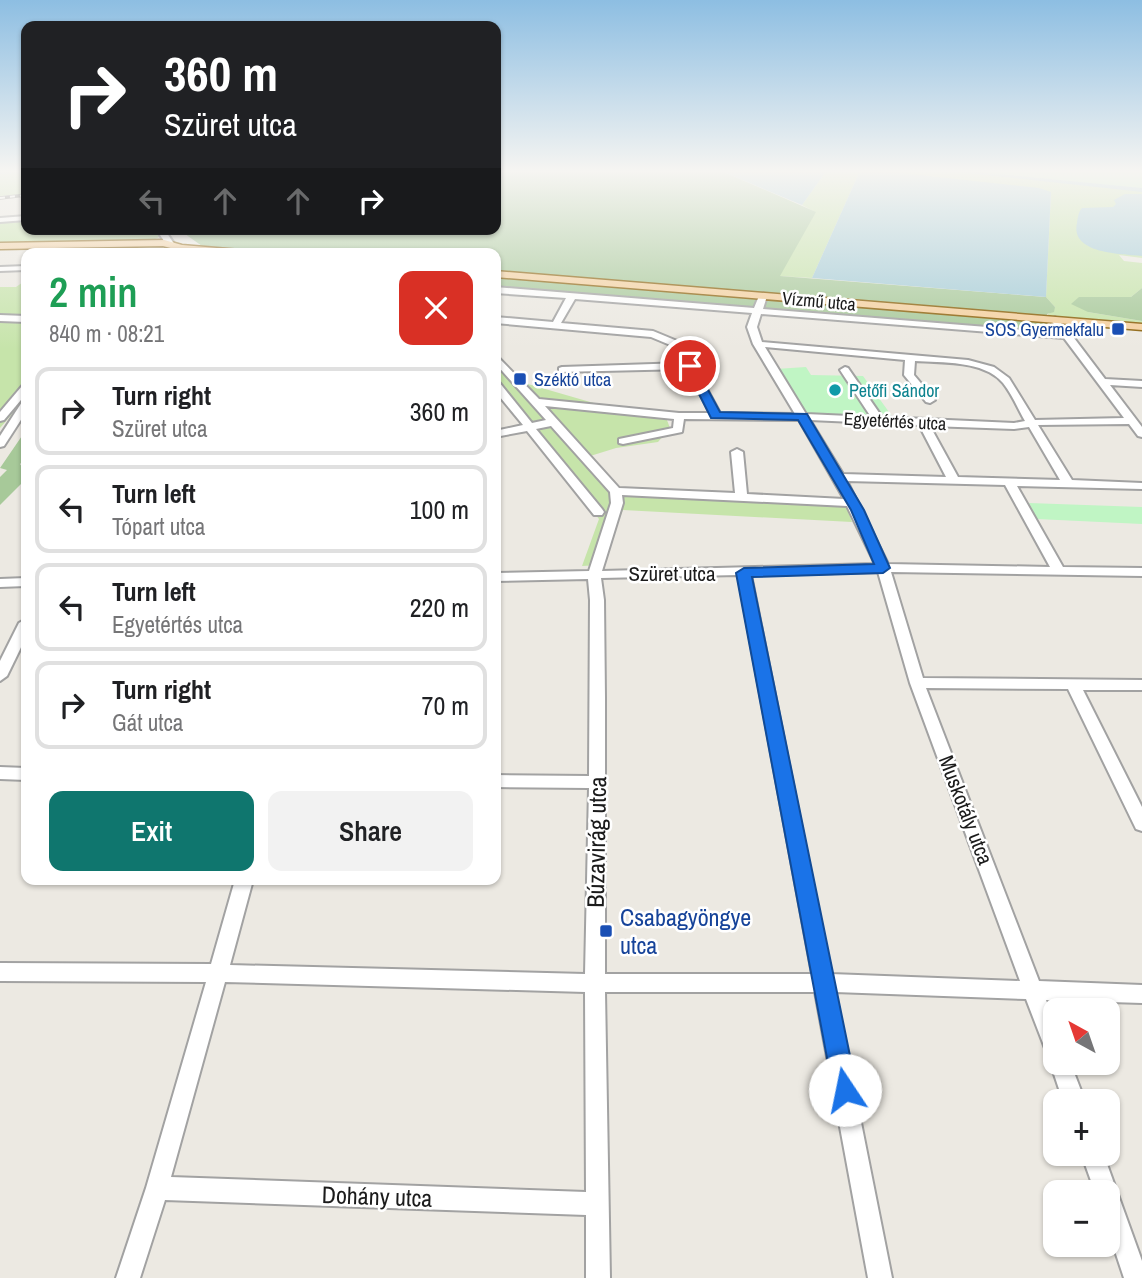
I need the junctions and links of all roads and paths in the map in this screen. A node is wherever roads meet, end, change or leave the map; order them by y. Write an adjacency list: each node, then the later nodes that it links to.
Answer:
1 (0, 246): 2 (main road)
2 (155, 247)
3 (21, 268): 4 (street)
4 (0, 269)
5 (501, 274): 8 (main road, Vízmű utca)
6 (501, 290): 7 (street, Vízmű utca)
7 (572, 296): 9 (street, Vízmű utca); 14 (street)
8 (763, 296): 9 (street); 12 (main road, Vízmű utca)
9 (757, 312): 16 (street, Vízmű utca); 17 (street)
10 (0, 318): 11 (street)
11 (21, 319)
12 (1055, 320): 15 (main road, Vízmű utca); 16 (street)
13 (501, 321): 14 (street)
14 (555, 326): 20 (street)
15 (1142, 327)
16 (1068, 337): 25 (street)
17 (758, 344): 18 (street); 37 (street, Muskotály utca)
18 (910, 357): 31 (street); 43 (street)
19 (501, 363): 27 (street)
20 (690, 366): 21 (street); 34 (street)
21 (562, 370)
22 (845, 370): 24 (street)
23 (867, 381): 24 (street)
24 (853, 382): 40 (street)
25 (1103, 382): 26 (street); 39 (street)
26 (1142, 384)
27 (524, 389): 28 (street); 32 (street)
28 (501, 391)
29 (21, 394): 38 (street)
30 (501, 395): 44 (street)
31 (929, 400)
32 (536, 402): 36 (street, Egyetértés utca); 41 (street)
33 (21, 411): 45 (street)
34 (716, 415): 36 (street, Egyetértés utca); 37 (street, Egyetértés utca)
35 (1142, 415): 39 (street, Egyetértés utca)
36 (679, 416): 48 (street)
37 (802, 417): 40 (street, Egyetértés utca); 52 (street, Muskotály utca)
38 (0, 418)
39 (1128, 418): 43 (street, Egyetértés utca); 47 (street)
40 (879, 421): 42 (street, Egyetértés utca)
41 (554, 422): 44 (street); 51 (street)
42 (923, 423): 43 (street, Egyetértés utca); 54 (street)
43 (1031, 423): 56 (street)
44 (528, 427): 46 (street); 53 (street)
45 (5, 428): 49 (street)
46 (501, 433)
47 (1142, 434)
48 (623, 441)
49 (0, 444)
50 (737, 452): 59 (street)
51 (597, 472): 53 (street); 58 (street)
52 (839, 477): 54 (street); 60 (street, Muskotály utca)
53 (572, 478): 61 (street)
54 (954, 481): 55 (street)
55 (1010, 484): 56 (street); 63 (street)
56 (1069, 484): 57 (street)
57 (1142, 486)
58 (616, 491): 59 (street); 66 (street)
59 (741, 498): 60 (street)
60 (853, 503): 62 (street, Muskotály utca)
61 (598, 512)
62 (883, 568): 63 (street, Szüret utca); 65 (street, Szüret utca); 72 (street, Muskotály utca)
63 (1059, 572): 64 (street, Szüret utca)
64 (1142, 572)
65 (744, 573): 66 (street, Szüret utca); 84 (street)
66 (594, 574): 67 (street, Szüret utca); 78 (street, Búzavirág utca)
67 (501, 576)
68 (21, 582): 69 (street)
69 (0, 583)
70 (21, 633): 71 (street)
71 (0, 676)
72 (917, 683): 73 (street); 85 (street, Muskotály utca)
73 (1072, 684): 74 (street); 79 (street)
74 (1142, 685)
75 (0, 773): 76 (street)
76 (21, 774)
77 (501, 781): 78 (street)
78 (597, 782): 83 (street, Búzavirág utca)
79 (1142, 824)
80 (243, 885): 82 (street)
81 (0, 972): 82 (street)
82 (219, 973): 83 (street); 88 (street)
83 (595, 983): 84 (street); 89 (street, Búzavirág utca)
84 (825, 983): 85 (street); 93 (street)
85 (1034, 989): 86 (street); 87 (street, Muskotály utca)
86 (1142, 994)
87 (1043, 1015)
88 (157, 1188): 89 (street, Dohány utca); 91 (street)
89 (598, 1204): 92 (street, Búzavirág utca)
90 (1120, 1232): 94 (street)
91 (128, 1278)
92 (598, 1278)
93 (880, 1278)
94 (1136, 1278)

